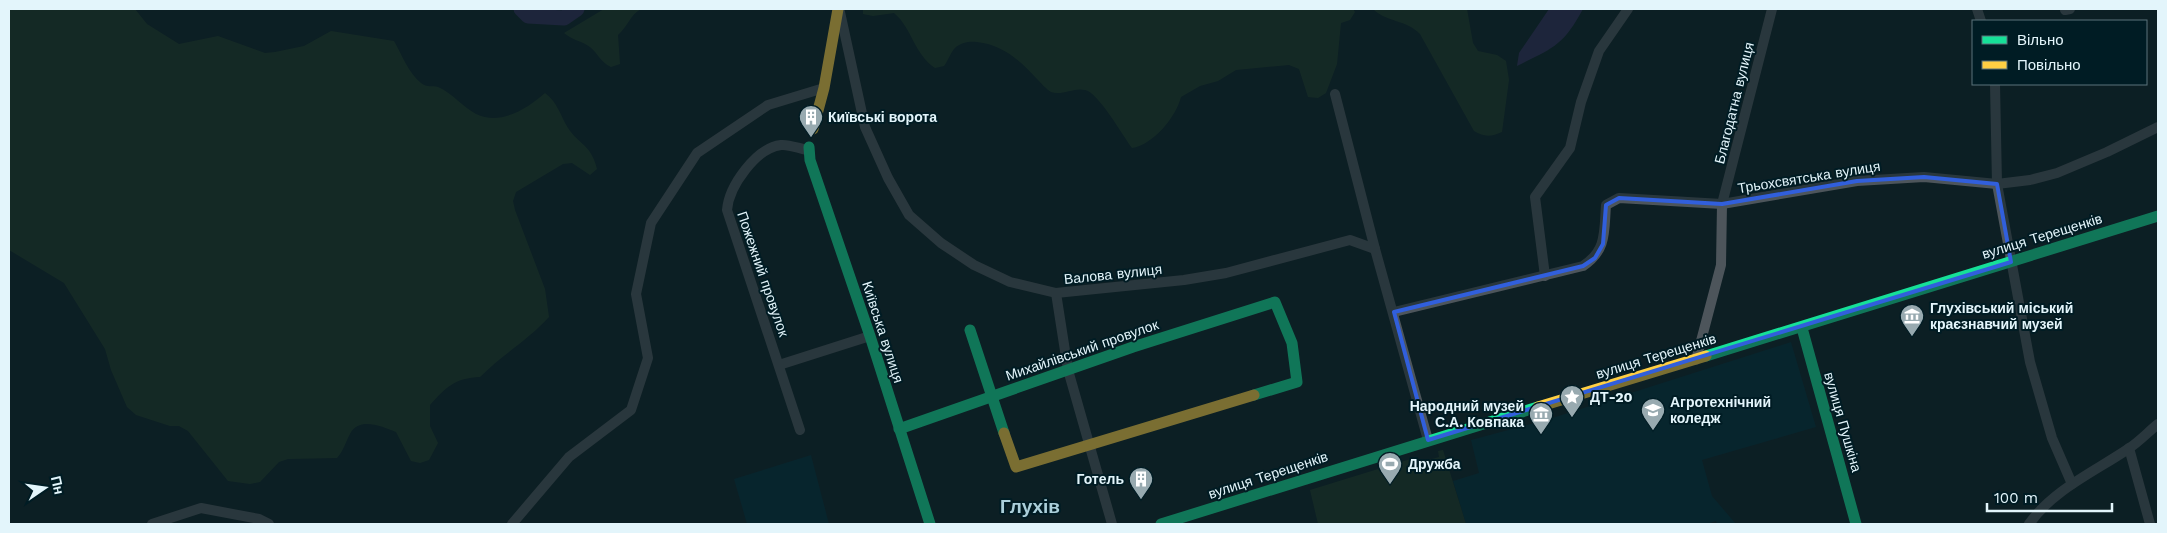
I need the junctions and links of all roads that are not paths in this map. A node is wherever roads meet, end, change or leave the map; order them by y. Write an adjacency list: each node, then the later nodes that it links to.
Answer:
1 (839, 9): 5 (street); 16 (street, Валова вулиця)
2 (1628, 9): 15 (street)
3 (1772, 9): 11 (street, Благодатна вулиця)
4 (1994, 85): 10 (street)
5 (824, 88): 8 (street); 34 (street)
6 (1336, 94): 13 (street)
7 (2158, 127): 10 (street, Трьохсвятська вулиця)
8 (813, 129)
9 (808, 149): 20 (street, Київська вулиця); 22 (street, Пожежний провулок)
10 (1997, 184): 11 (street, Трьохсвятська вулиця); 14 (street)
11 (1722, 204): 15 (street); 21 (street, Благодатна вулиця)
12 (2158, 216): 14 (street, вулиця Терещенків)
13 (1375, 249): 16 (street, Валова вулиця); 17 (street)
14 (2011, 262): 18 (street, вулиця Терещенків); 31 (street)
15 (1545, 276): 17 (street)
16 (1056, 293): 23 (street)
17 (1394, 312): 28 (street)
18 (1802, 328): 21 (street, вулиця Терещенків); 38 (street, вулиця Пушкіна)
19 (970, 330): 24 (street)
20 (870, 336): 22 (street); 26 (street, Київська вулиця)
21 (1696, 360): 28 (street, вулиця Терещенків)
22 (779, 366): 27 (street, Пожежний провулок)
23 (1068, 370): 24 (street, Михайлівський провулок); 29 (street); 29 (street, Михайлівський провулок)
24 (992, 397): 26 (street, Михайлівський провулок); 29 (street)
25 (2158, 424): 30 (street)
26 (899, 429): 35 (street, Київська вулиця)
27 (800, 430)
28 (1428, 440): 37 (street, вулиця Терещенків)
29 (1089, 446): 36 (street)
30 (2130, 448): 31 (street); 40 (street)
31 (2072, 484): 39 (street)
32 (152, 524): 33 (street)
33 (268, 524)
34 (512, 524)
35 (930, 524)
36 (1112, 524)
37 (1161, 524)
38 (1856, 524)
39 (2030, 524)
40 (2150, 524)

